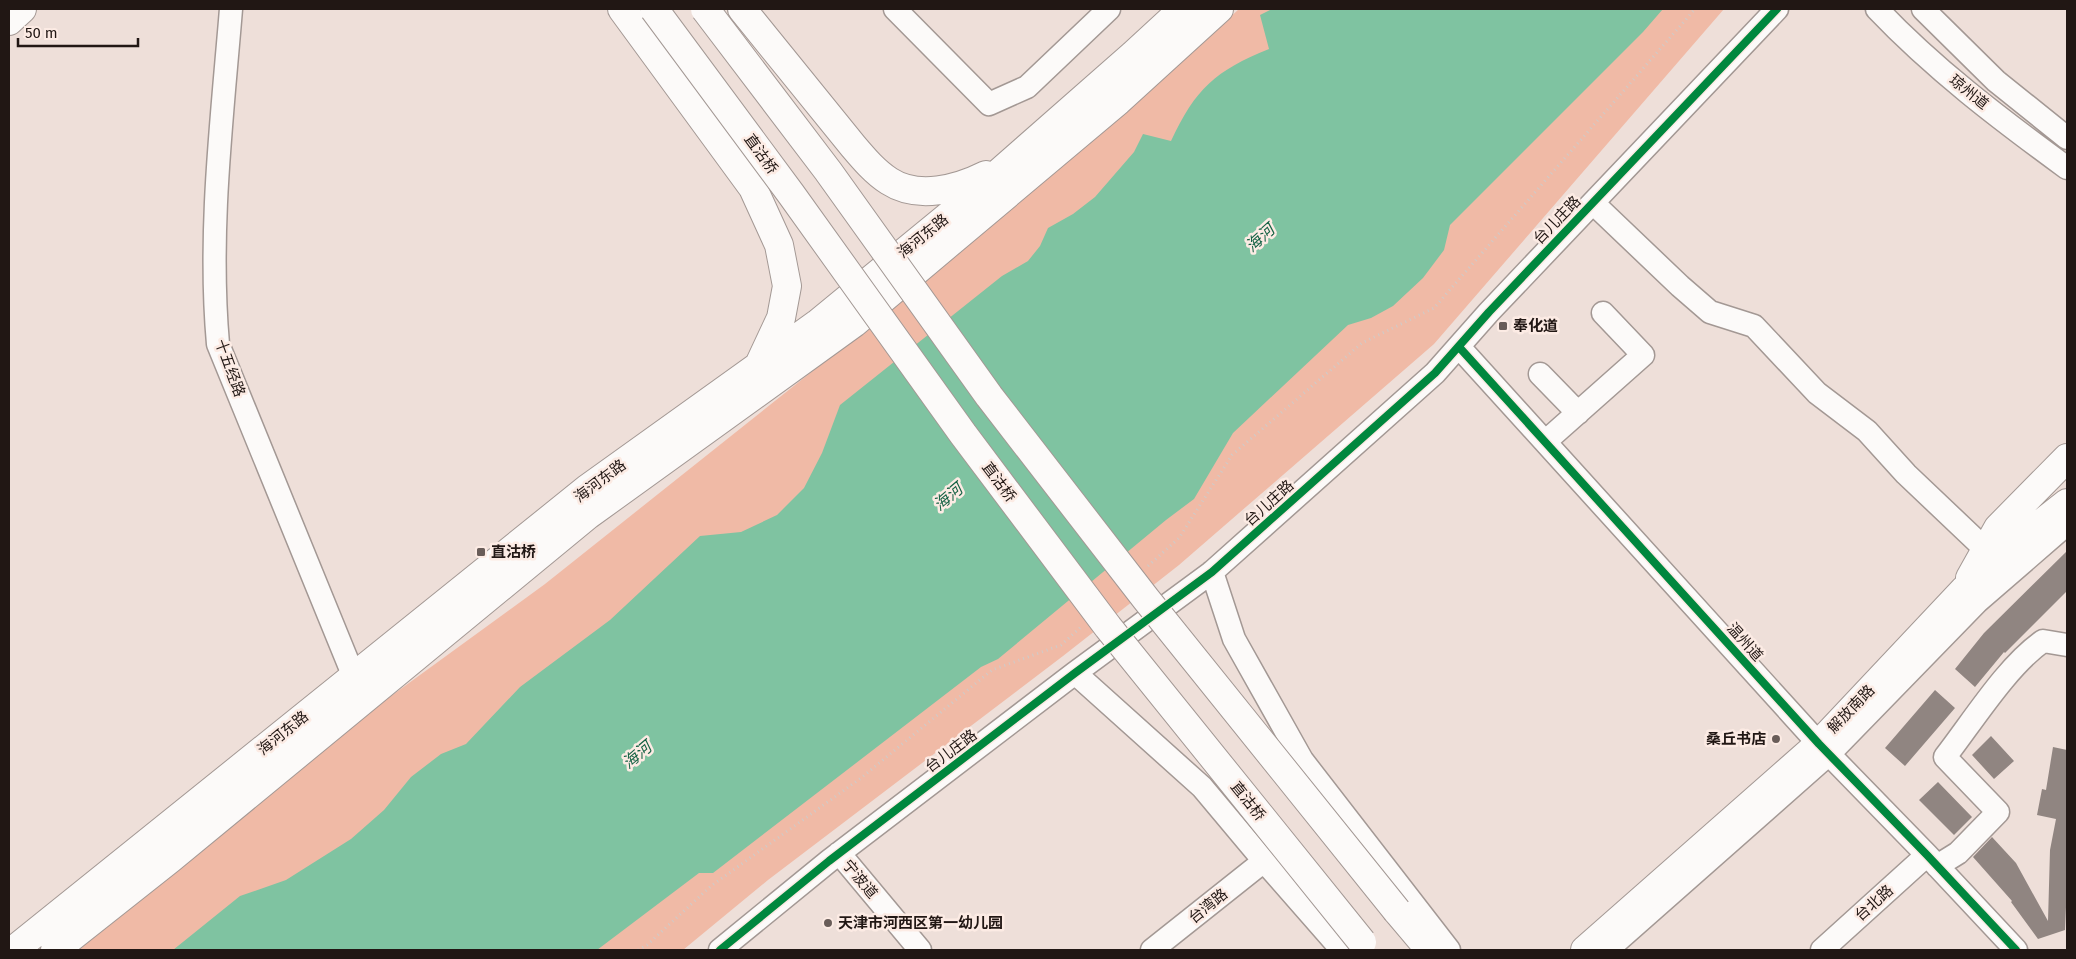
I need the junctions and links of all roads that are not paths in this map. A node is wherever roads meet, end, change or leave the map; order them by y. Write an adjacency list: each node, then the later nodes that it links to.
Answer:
1 (22, 9): 14 (main road)
2 (231, 9): 33 (street, 十五经路)
3 (622, 9): 21 (main road)
4 (654, 9): 38 (main road, 直沽桥, bridge)
5 (705, 9): 44 (main road, bridge)
6 (742, 9): 16 (main road)
7 (1109, 9): 13 (street)
8 (1183, 9): 16 (main road, 海河东路)
9 (1219, 9): 40 (main road, 海河东路)
10 (1777, 9): 18 (street, 台儿庄路)
11 (1877, 9): 17 (street, 琼州道)
12 (1923, 9): 15 (street, 琼州道)
13 (907, 13)
14 (9, 21)
15 (2067, 138)
16 (1008, 165): 21 (main road, 海河东路)
17 (2067, 168)
18 (1593, 203): 20 (street, 台儿庄路); 28 (street)
19 (1603, 313): 23 (street)
20 (1459, 346): 24 (street, 温州道); 29 (street, 台儿庄路)
21 (759, 365): 33 (main road, 海河东路)
22 (1540, 374): 23 (street)
23 (1578, 413): 24 (street)
24 (1546, 441): 34 (street, 温州道)
25 (2067, 458): 28 (main road)
26 (2067, 503): 30 (main road, 解放南路)
27 (2067, 524): 34 (street, 解放南路)
28 (1985, 549): 30 (main road)
29 (1212, 572): 32 (street, 台儿庄路); 45 (street)
30 (1964, 590): 34 (main road, 解放南路)
31 (2067, 645): 36 (street, 台北路)
32 (1075, 673): 35 (street, 台儿庄路); 37 (street)
33 (354, 677): 39 (main road, 海河东路)
34 (1824, 749): 36 (street, 温州道); 46 (main road, 解放南路); 47 (street, 解放南路)
35 (840, 853): 41 (street, 台儿庄路); 42 (street, 宁波道)
36 (1932, 860): 48 (street, 台北路); 49 (street, 温州道)
37 (1264, 861): 38 (street); 43 (street, 台湾路)
38 (1358, 948)
39 (14, 950)
40 (55, 950)
41 (720, 950)
42 (920, 950)
43 (1152, 950)
44 (1430, 950)
45 (1448, 950)
46 (1585, 950)
47 (1607, 950)
48 (1822, 950)
49 (2016, 950)

